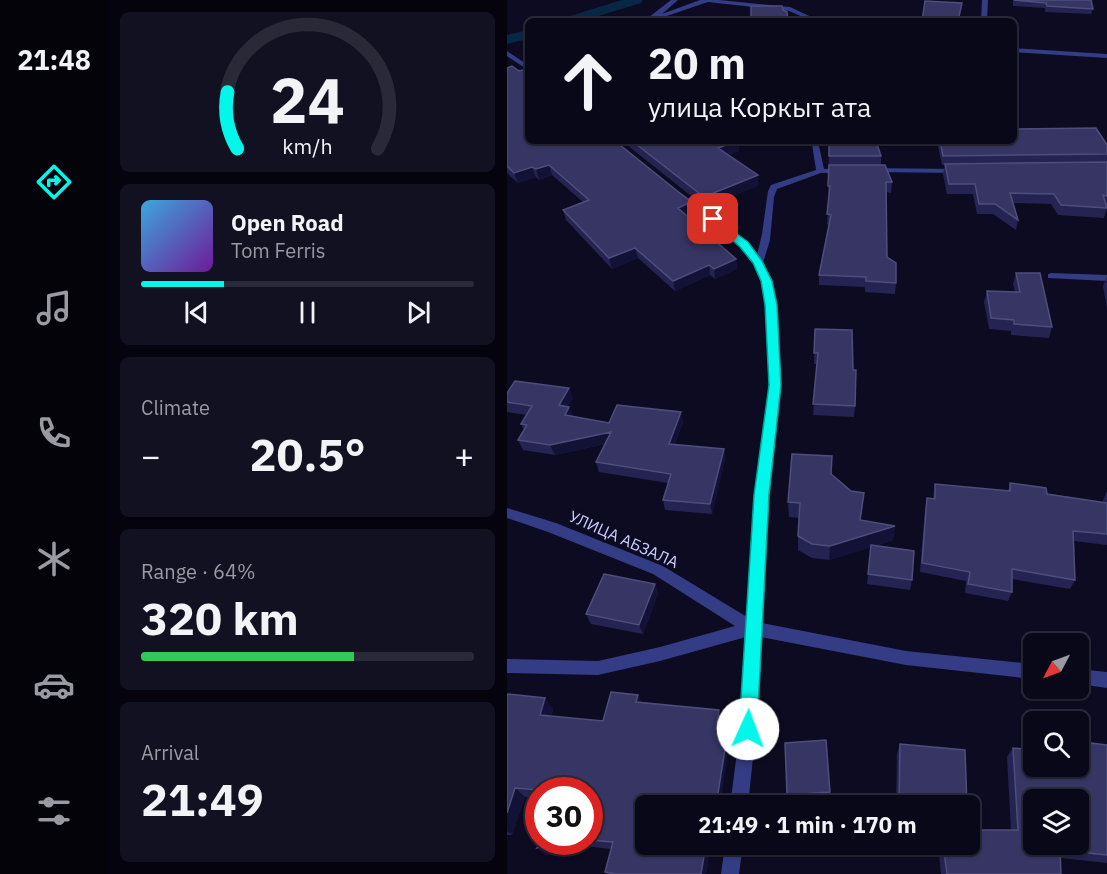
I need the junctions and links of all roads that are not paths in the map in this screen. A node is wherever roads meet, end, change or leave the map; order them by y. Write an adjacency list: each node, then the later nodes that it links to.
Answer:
1 (684, 0): 5 (street)
2 (703, 0): 3 (street)
3 (709, 0): 6 (street); 8 (street)
4 (985, 0): 9 (street)
5 (673, 1): 6 (street)
6 (659, 17): 7 (street)
7 (656, 18)
8 (810, 18)
9 (984, 18)
10 (1017, 50): 12 (street)
11 (507, 53): 13 (street)
12 (1107, 56)
13 (525, 64)
14 (815, 146): 16 (street)
15 (862, 170): 18 (street)
16 (820, 171): 17 (street); 20 (street)
17 (852, 171)
18 (971, 171)
19 (671, 189): 20 (street)
20 (758, 263): 24 (street)
21 (1051, 276): 22 (street)
22 (1107, 278)
23 (507, 513): 24 (street, УЛИЦА АБЗАЛА)
24 (752, 628): 25 (street); 26 (street); 29 (street)
25 (507, 666)
26 (1023, 671)
27 (1089, 678): 28 (street)
28 (1107, 680)
29 (740, 795)
30 (733, 855): 31 (street)
31 (731, 874)

